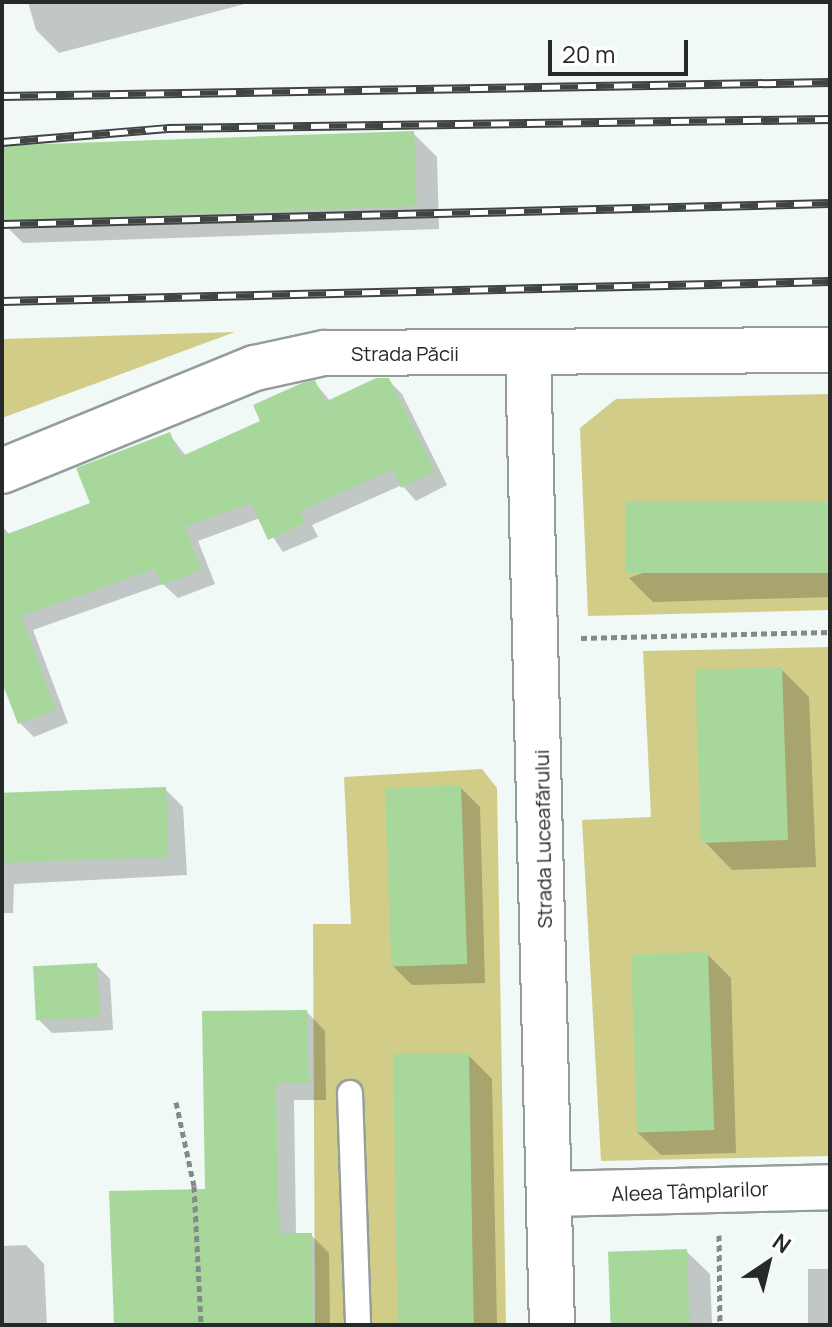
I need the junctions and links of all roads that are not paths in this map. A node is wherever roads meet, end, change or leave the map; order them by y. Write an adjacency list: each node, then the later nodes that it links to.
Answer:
1 (830, 350): 2 (street, Strada Păcii)
2 (528, 353): 3 (street, Strada Păcii); 6 (street, Strada Luceafărului)
3 (2, 471)
4 (350, 1093): 7 (lane)
5 (830, 1187): 6 (street, Aleea Tâmplarilor)
6 (551, 1194): 8 (street, Strada Luceafărului)
7 (358, 1325)
8 (552, 1325)

